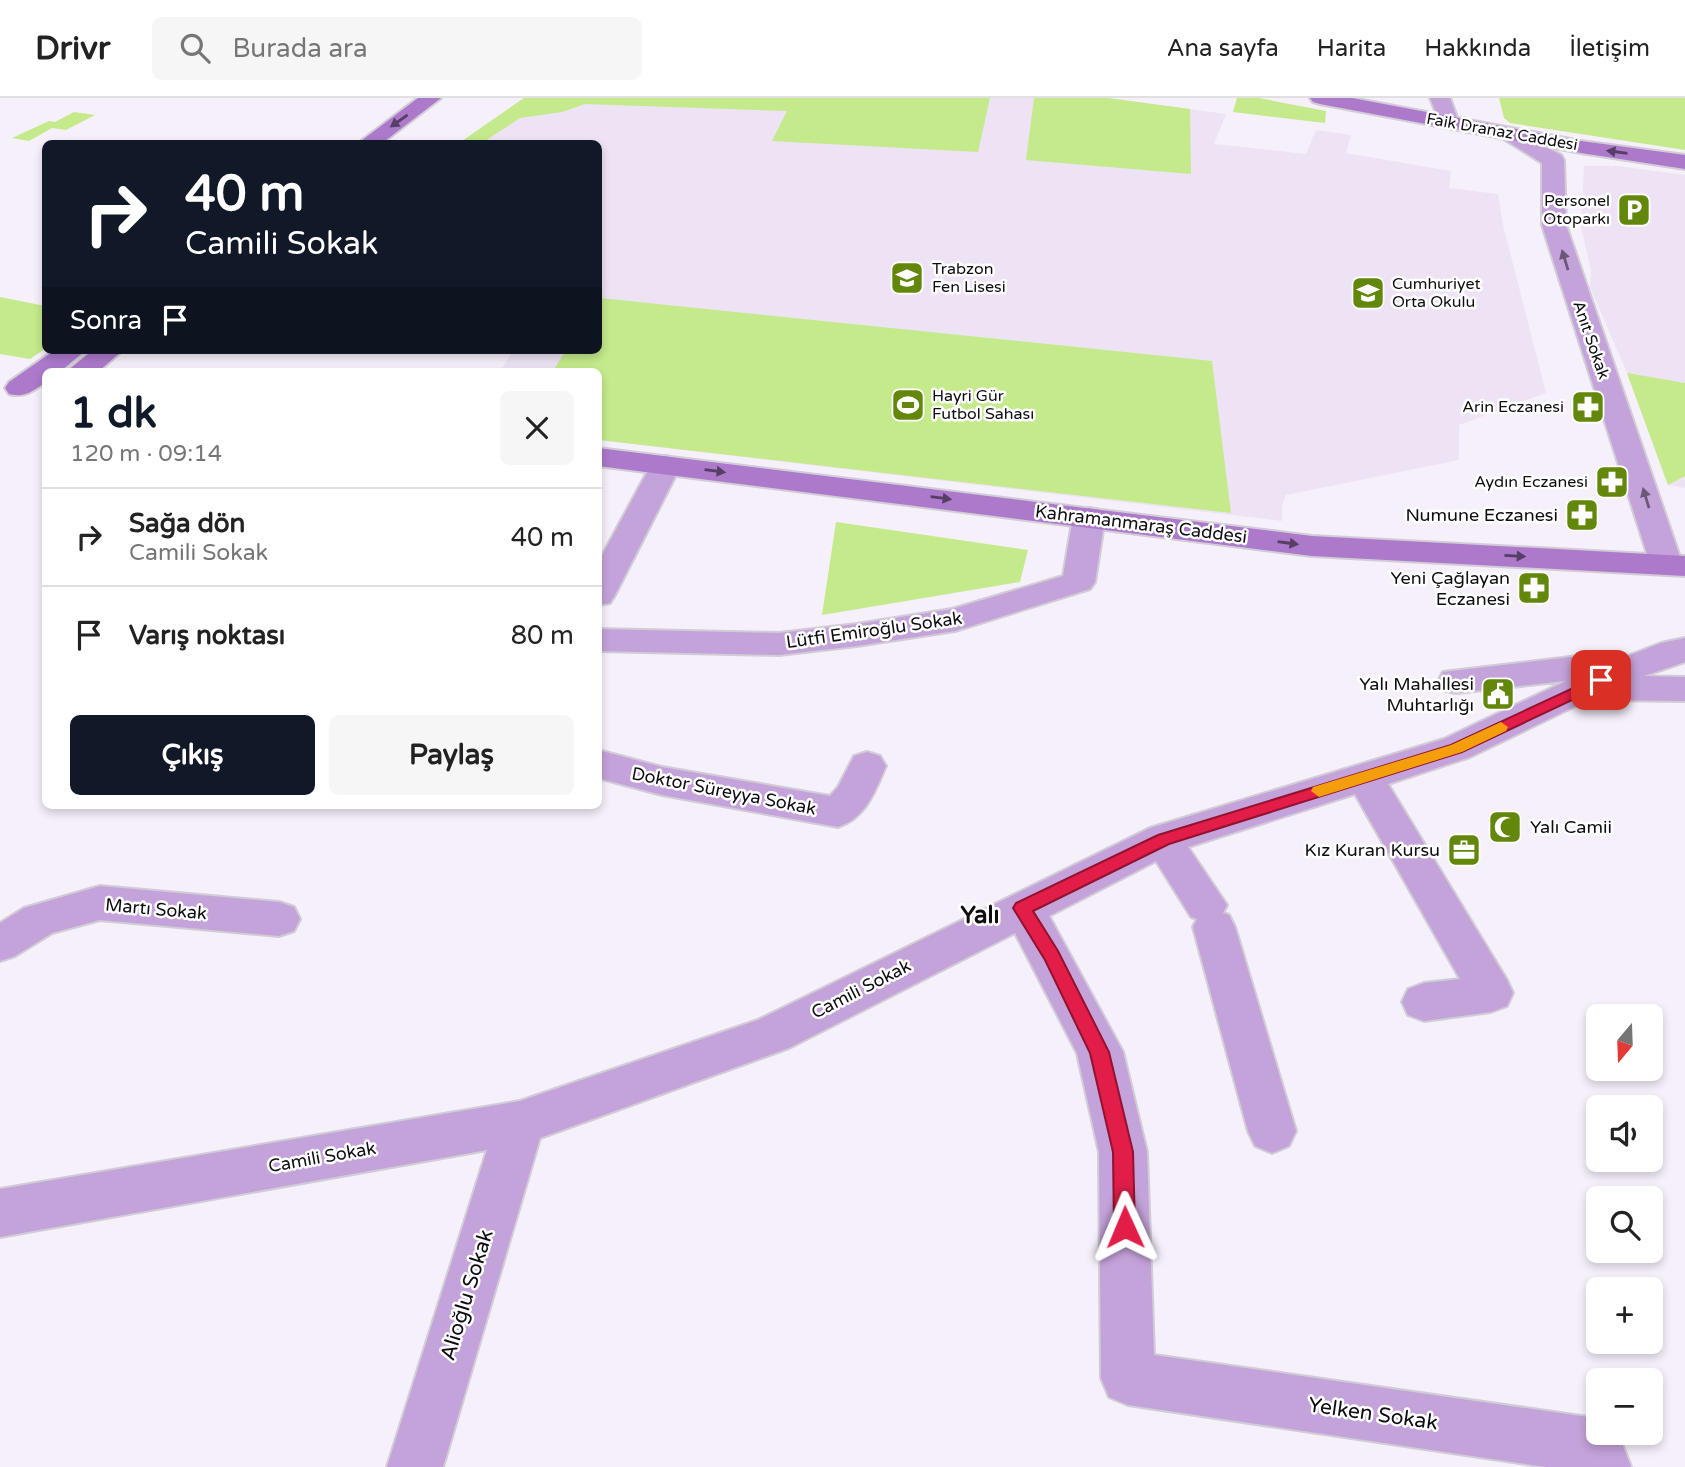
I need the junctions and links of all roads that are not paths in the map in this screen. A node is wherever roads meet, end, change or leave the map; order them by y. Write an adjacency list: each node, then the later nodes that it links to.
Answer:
1 (1320, 98): 4 (street, Faik Dranaz Caddesi)
2 (1440, 98): 4 (street)
3 (440, 103): 6 (street, one-way to 6); 7 (street)
4 (1449, 123): 5 (street, Faik Dranaz Caddesi)
5 (1511, 135): 8 (street, Faik Dranaz Caddesi, one-way to 5); 18 (street, Anıt Sokak, one-way to 5)
6 (374, 140)
7 (401, 140)
8 (1685, 162)
9 (68, 354): 11 (street)
10 (104, 354): 12 (street)
11 (49, 368)
12 (85, 368)
13 (42, 374): 14 (street)
14 (22, 389)
15 (602, 457): 16 (street, Kahramanmaraş Caddesi)
16 (666, 465): 17 (street, Kahramanmaraş Caddesi, one-way to 17); 19 (street)
17 (1089, 517): 18 (street, Kahramanmaraş Caddesi, one-way to 18); 20 (street, Lütfi Emiroğlu Sokak)
18 (1676, 565)
19 (602, 587)
20 (602, 640)
21 (1685, 650): 22 (street, Camili Sokak)
22 (1639, 665): 23 (street); 24 (street, Camili Sokak)
23 (1456, 681)
24 (1582, 688): 25 (street); 28 (street, Camili Sokak)
25 (1685, 689)
26 (602, 765): 27 (street, Doktor Süreyya Sokak)
27 (867, 766)
28 (1364, 777): 30 (street, Camili Sokak); 33 (street)
29 (1175, 858): 35 (street)
30 (1022, 908): 34 (street, Camili Sokak); 37 (street, Yelken Sokak)
31 (279, 919): 32 (street, Martı Sokak)
32 (0, 944)
33 (1424, 1002)
34 (520, 1123): 36 (street, Camili Sokak); 38 (street, Alioğlu Sokak)
35 (1272, 1131)
36 (0, 1213)
37 (1599, 1456)
38 (415, 1467)

